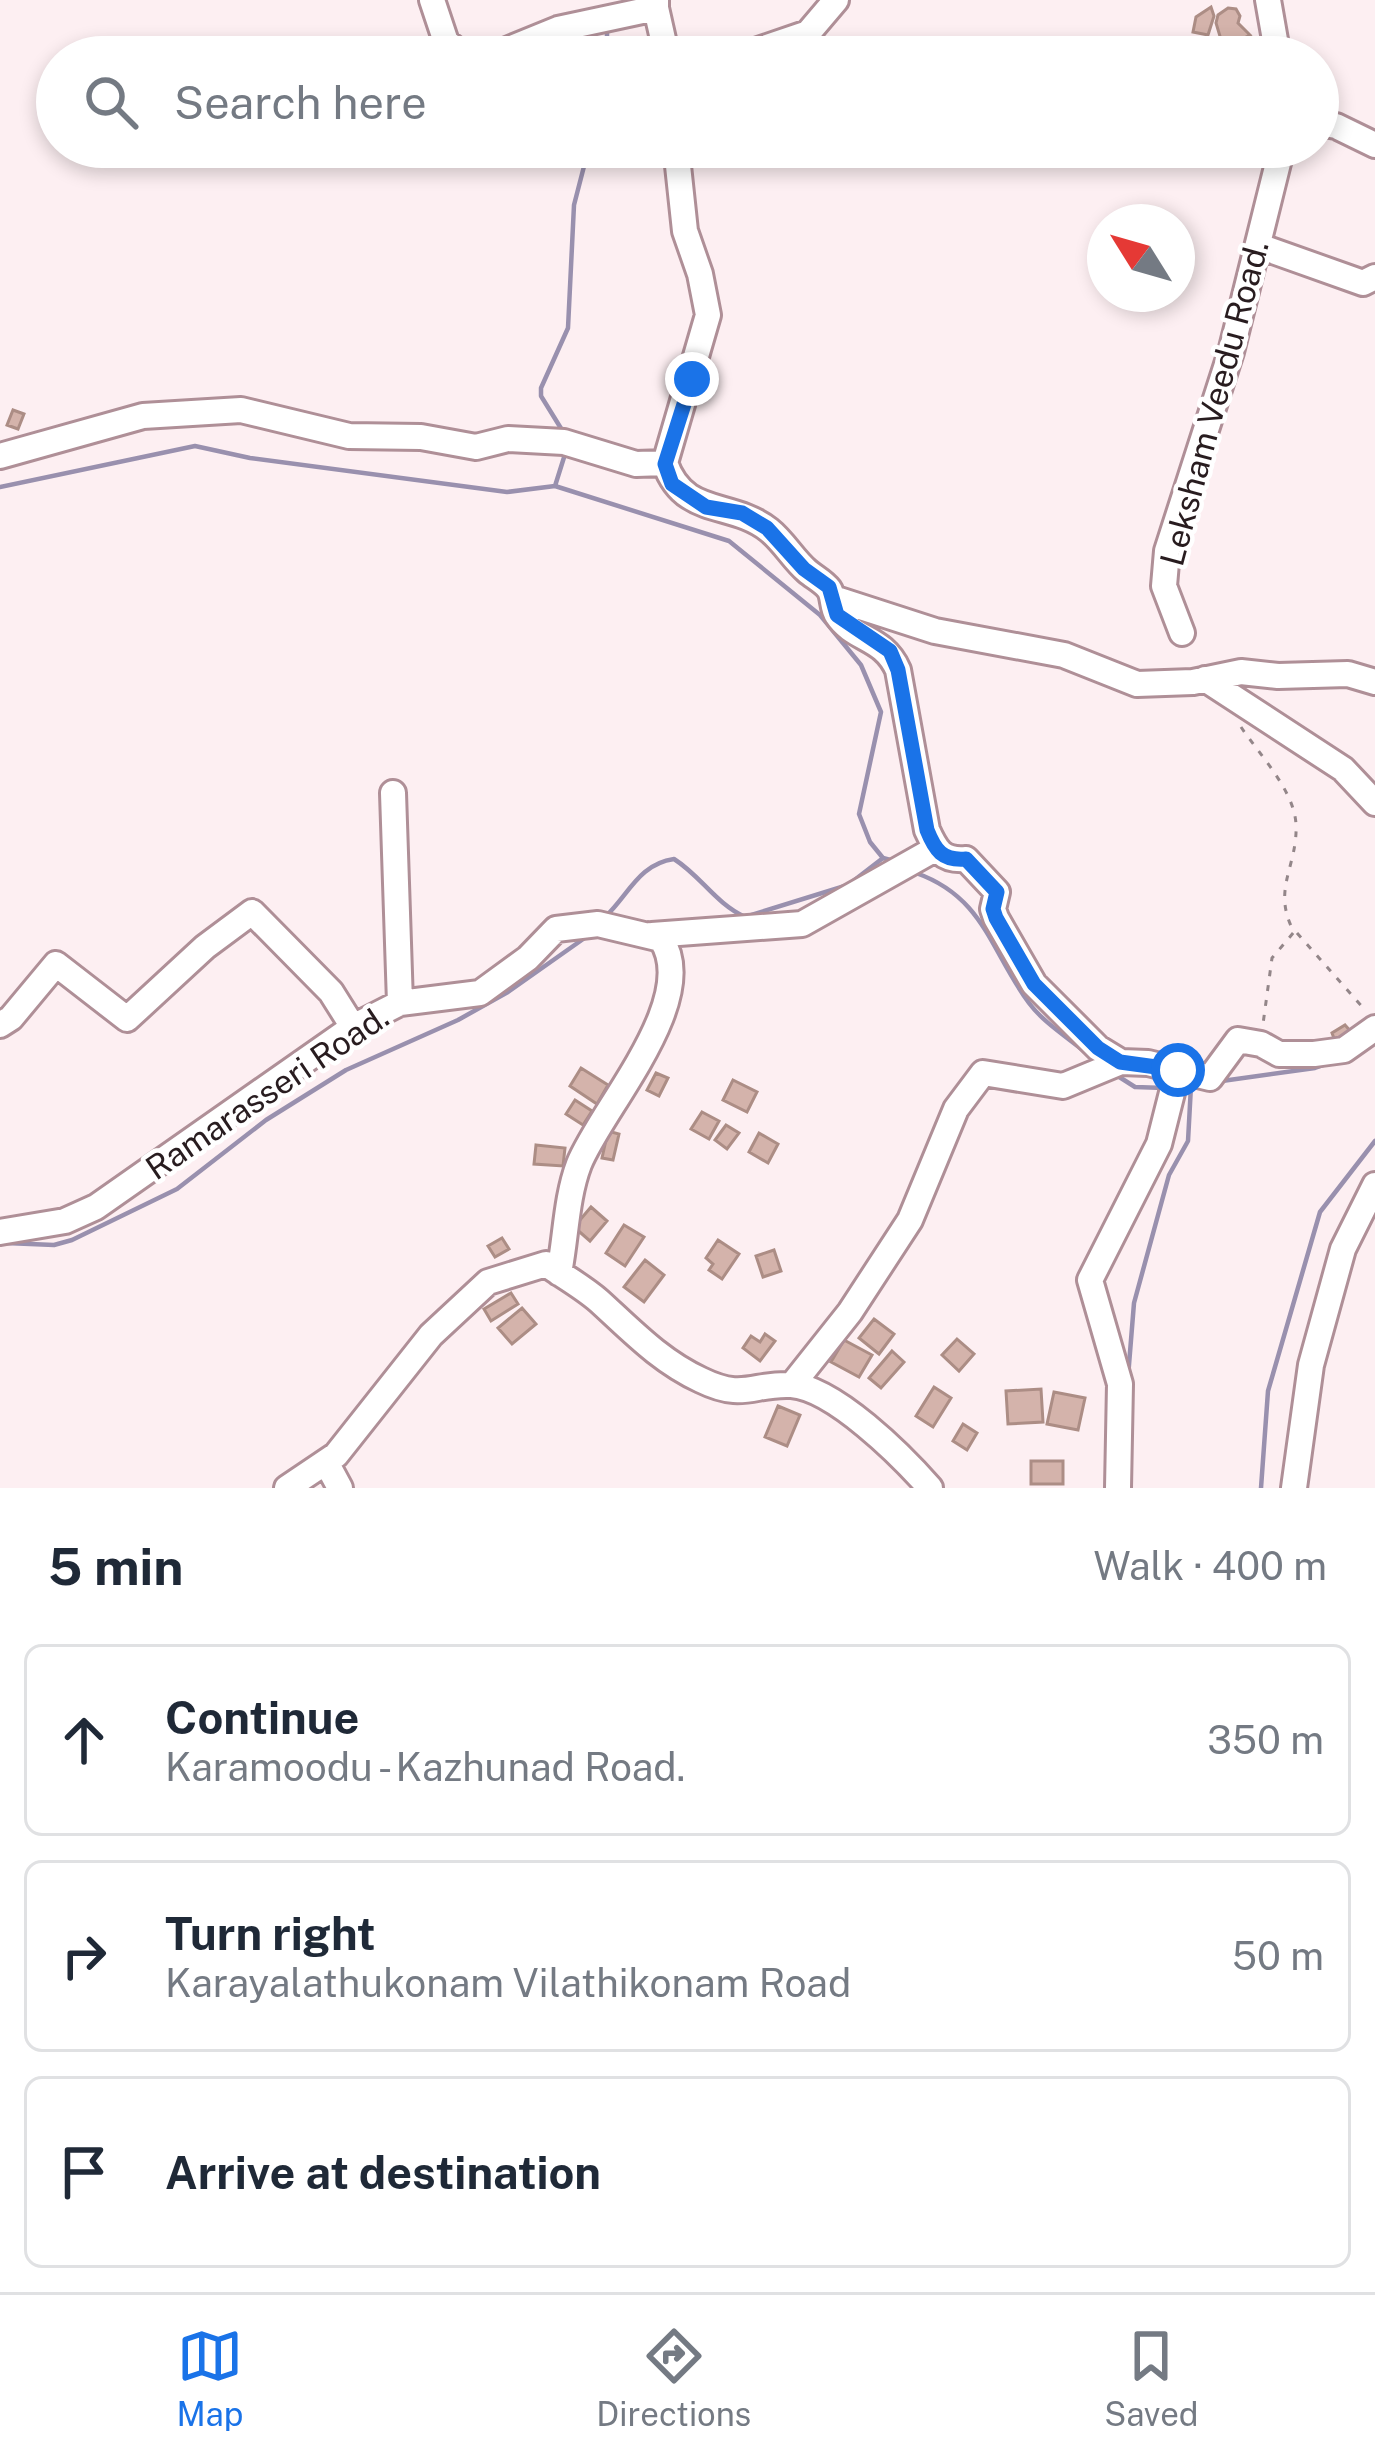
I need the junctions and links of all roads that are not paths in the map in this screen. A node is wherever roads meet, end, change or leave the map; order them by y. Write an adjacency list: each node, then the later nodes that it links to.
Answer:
1 (432, 0): 5 (street)
2 (836, 0): 8 (street)
3 (1268, 0): 9 (street)
4 (656, 4): 6 (street); 7 (street)
5 (444, 36)
6 (541, 36)
7 (663, 36)
8 (799, 36)
9 (1274, 36)
10 (1339, 128): 11 (street)
11 (1375, 146)
12 (678, 168): 17 (street)
13 (1277, 168): 14 (street, Leksham Veedu Road.)
14 (1259, 245): 15 (street); 19 (street, Leksham Veedu Road.)
15 (1375, 277)
16 (0, 456): 17 (street)
17 (665, 464): 18 (street)
18 (833, 598): 20 (street); 24 (street)
19 (1182, 633)
20 (1205, 680): 21 (street); 23 (street)
21 (1375, 682)
22 (393, 793): 26 (street)
23 (1375, 803)
24 (935, 849): 25 (street, Ramarasseri Road.); 30 (street)
25 (652, 935): 26 (street, Ramarasseri Road.); 34 (street)
26 (400, 1003): 29 (street, Ramarasseri Road.)
27 (1375, 1024): 31 (street)
28 (0, 1025): 29 (street)
29 (353, 1027): 33 (street, Ramarasseri Road.)
30 (1120, 1062): 31 (street); 35 (street)
31 (1178, 1070): 40 (street)
32 (1375, 1185): 41 (street)
33 (0, 1232)
34 (559, 1274): 35 (street); 36 (street)
35 (792, 1385): 39 (street)
36 (326, 1462): 37 (street); 38 (street)
37 (286, 1488)
38 (340, 1488)
39 (930, 1488)
40 (1118, 1488)
41 (1294, 1488)

